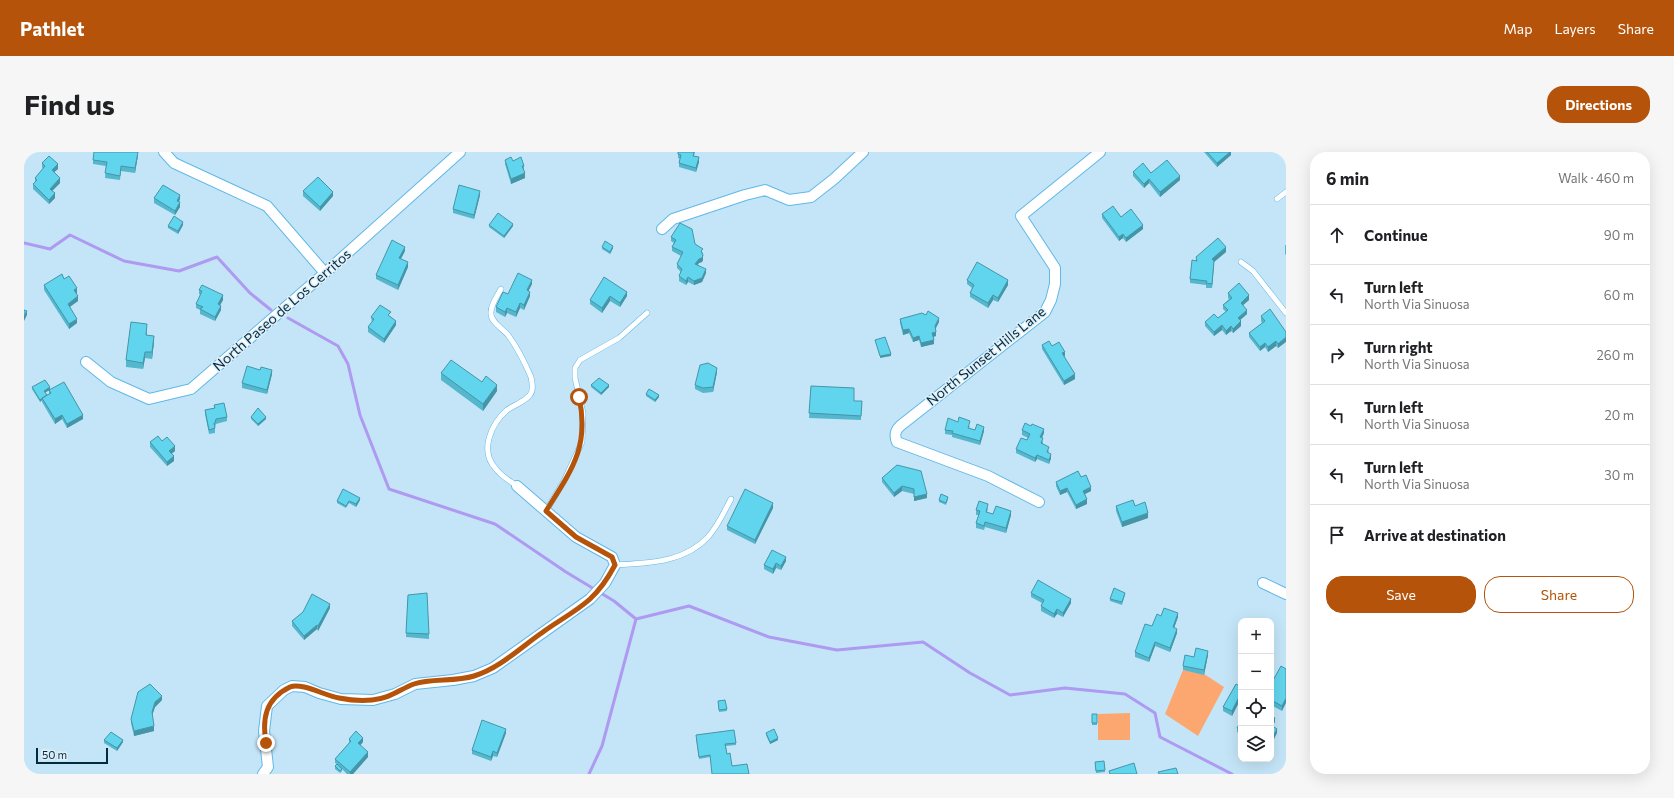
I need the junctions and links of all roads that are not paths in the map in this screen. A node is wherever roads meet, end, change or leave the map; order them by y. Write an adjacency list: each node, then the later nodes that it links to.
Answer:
1 (164, 152): 9 (street)
2 (460, 152): 9 (street, North Paseo de Los Cerritos)
3 (863, 152): 7 (street)
4 (1100, 152): 16 (street, North Sunset Hills Lane)
5 (1286, 192): 6 (lane)
6 (1276, 199)
7 (662, 229)
8 (1241, 262): 12 (lane)
9 (325, 273): 13 (street, North Paseo de Los Cerritos)
10 (501, 289): 14 (lane)
11 (647, 313): 17 (lane)
12 (1286, 313)
13 (86, 362)
14 (517, 486): 17 (street)
15 (731, 499): 18 (lane)
16 (1038, 502)
17 (546, 511): 18 (street)
18 (615, 565): 21 (street)
19 (1264, 583): 20 (street)
20 (1286, 594)
21 (263, 774)

